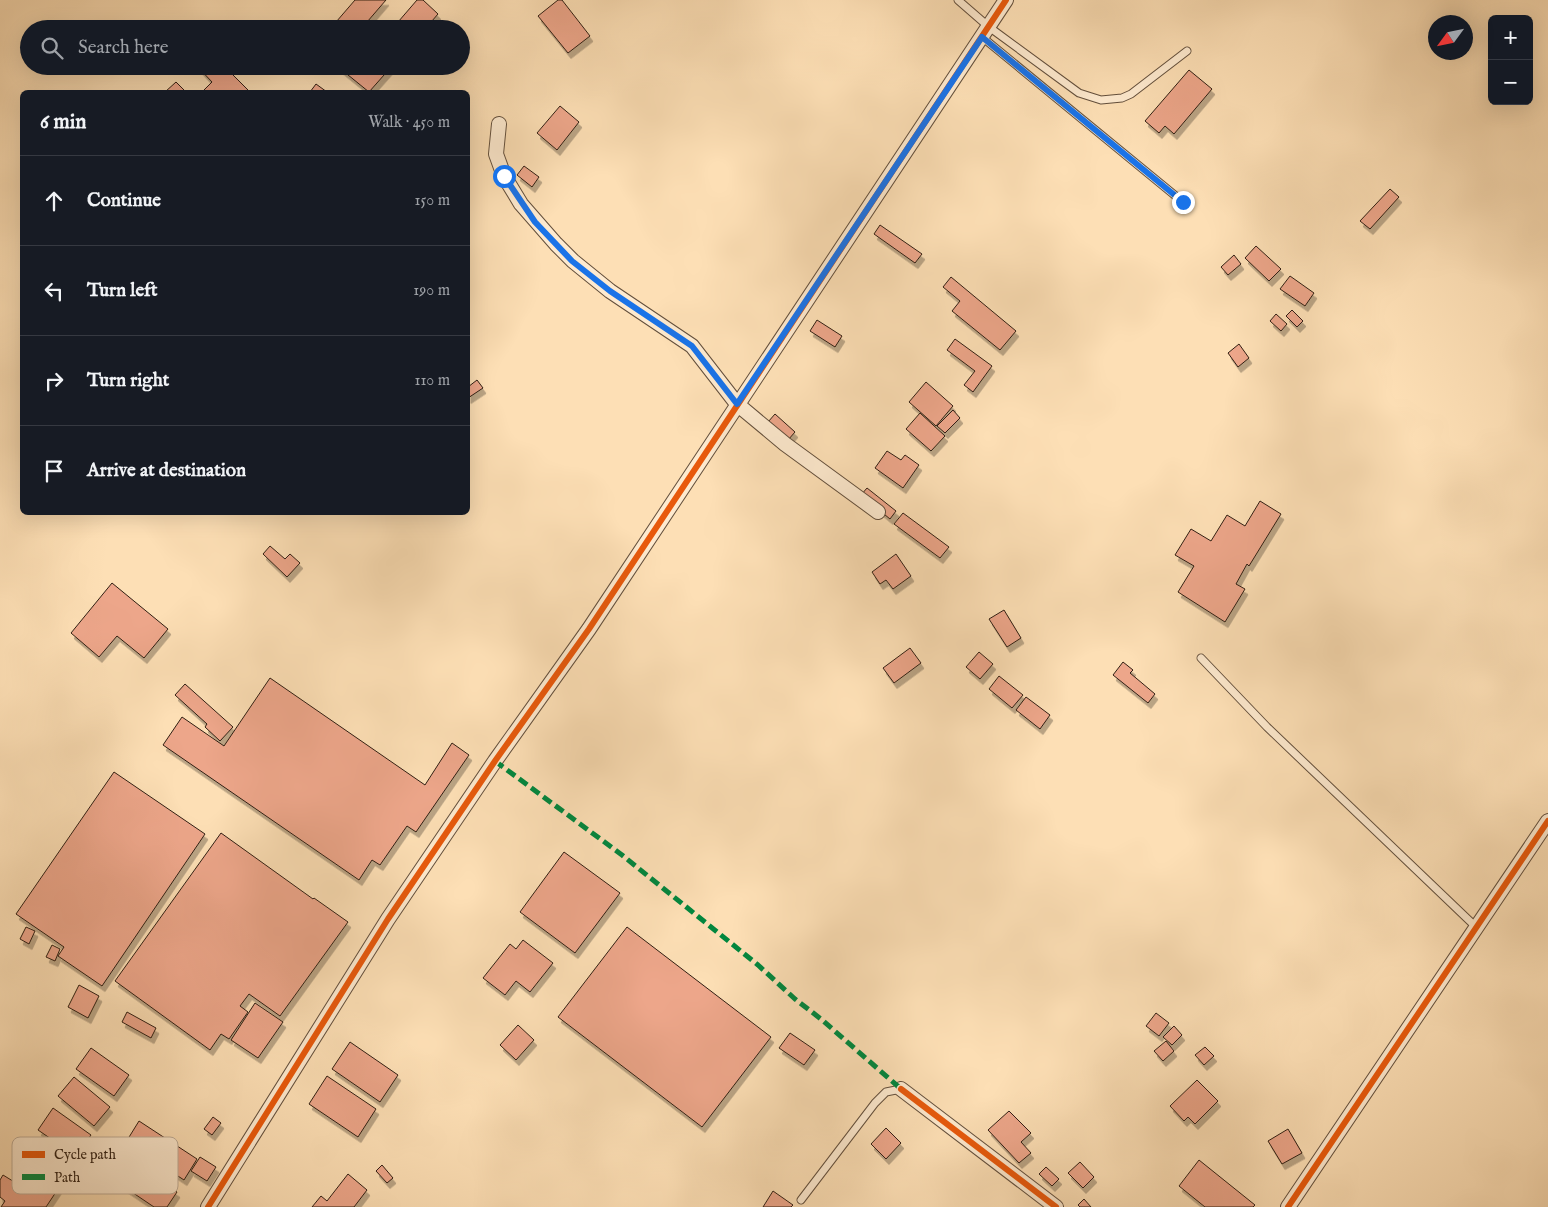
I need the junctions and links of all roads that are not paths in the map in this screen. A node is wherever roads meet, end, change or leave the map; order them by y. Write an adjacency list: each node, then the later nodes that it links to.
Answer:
1 (958, 0): 3 (lane)
2 (1006, 0): 3 (street)
3 (986, 32): 4 (lane); 6 (lane); 7 (street)
4 (1187, 51)
5 (500, 124): 7 (street)
6 (1183, 202)
7 (737, 404): 8 (street); 14 (street)
8 (878, 512)
9 (1200, 658): 11 (lane)
10 (1548, 821): 11 (street)
11 (1476, 927): 16 (street)
12 (901, 1089): 13 (lane); 15 (street)
13 (801, 1200)
14 (208, 1207)
15 (1056, 1207)
16 (1288, 1207)

